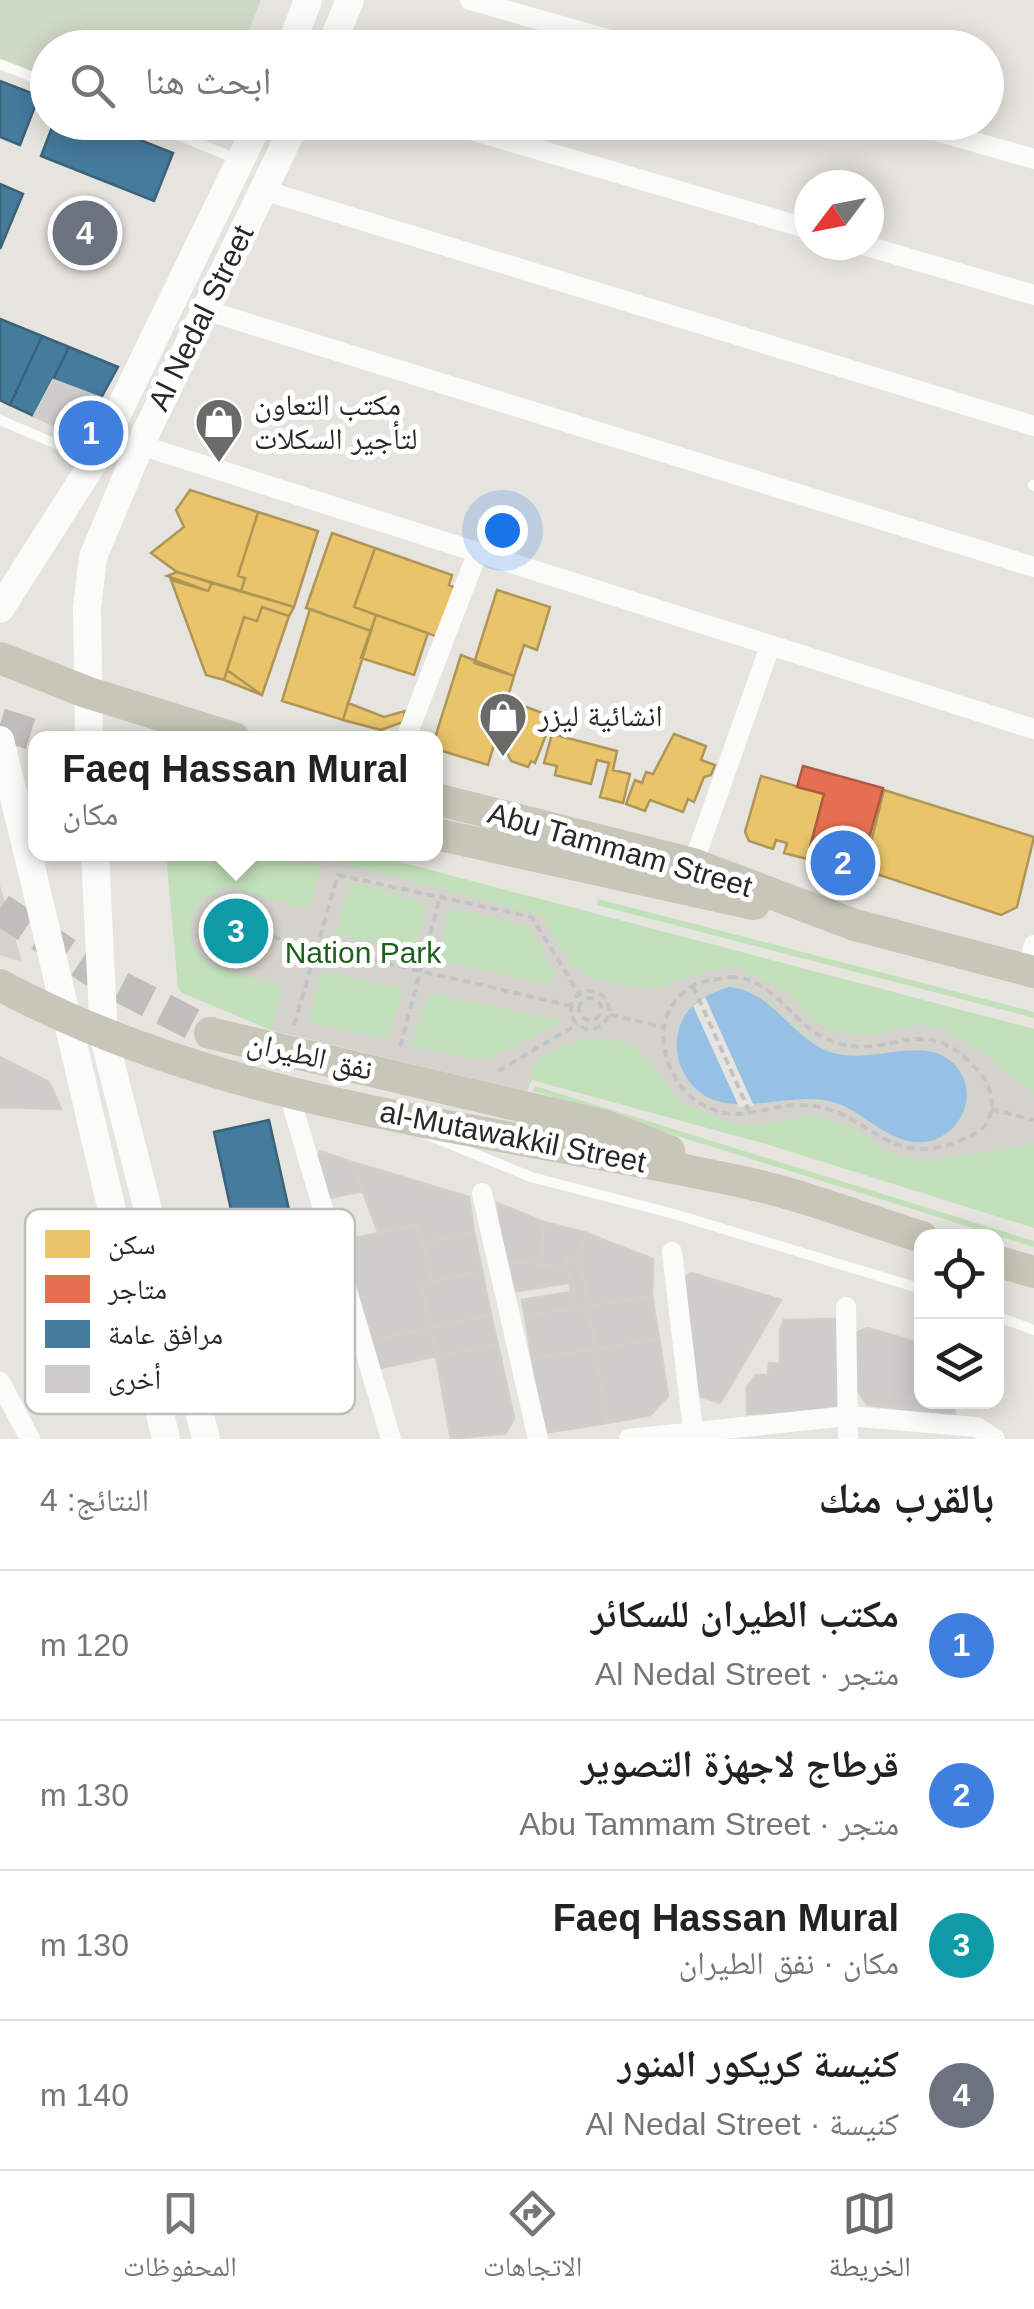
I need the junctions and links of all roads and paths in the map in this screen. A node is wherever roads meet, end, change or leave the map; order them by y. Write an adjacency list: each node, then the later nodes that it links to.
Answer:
1 (308, 0): 4 (main road)
2 (350, 0): 5 (main road)
3 (470, 0): 6 (street)
4 (297, 30)
5 (338, 30)
6 (575, 30)
7 (0, 64): 8 (lane)
8 (30, 76)
9 (191, 140): 15 (lane)
10 (252, 140): 15 (main road, Al Nedal Street)
11 (287, 140): 16 (main road, Al Nedal Street)
12 (505, 140): 17 (street)
13 (968, 140): 14 (street)
14 (1034, 159)
15 (243, 161): 24 (main road, Al Nedal Street)
16 (263, 190): 20 (main road, Al Nedal Street); 22 (street)
17 (794, 225)
18 (884, 251): 19 (street)
19 (1034, 295)
20 (205, 310): 23 (main road, Al Nedal Street); 26 (street)
21 (0, 420): 24 (lane)
22 (1034, 426)
23 (140, 445): 25 (street); 30 (main road, Al Nedal Street)
24 (94, 460): 27 (main road, Al Nedal Street)
25 (478, 554): 28 (street); 34 (street)
26 (1034, 567)
27 (0, 609)
28 (770, 646): 31 (street); 41 (street)
29 (0, 658): 30 (main road)
30 (86, 692): 32 (main road, Al Nedal Street); 33 (main road)
31 (1034, 730)
32 (89, 731)
33 (211, 731)
34 (409, 731)
35 (0, 740): 38 (main road)
36 (443, 801): 41 (main road, Abu Tammam Street)
37 (443, 836): 43 (main road)
38 (28, 852)
39 (30, 861): 54 (main road)
40 (95, 861): 59 (main road)
41 (692, 864): 43 (main road, Abu Tammam Street)
42 (440, 897): 45 (path); 47 (path); 50 (path)
43 (854, 924): 46 (main road, Abu Tammam Street)
44 (260, 934): 45 (path)
45 (317, 947): 47 (path); 57 (path)
46 (1032, 962)
47 (421, 971): 51 (path); 60 (path)
48 (0, 985): 54 (main road, al-Mutawakkil Street)
49 (692, 986): 56 (path); 63 (path); 65 (path)
50 (579, 994): 51 (path); 53 (path)
51 (572, 1006): 55 (path)
52 (600, 1007): 52 (path)
53 (608, 1015): 55 (path); 56 (path)
54 (71, 1023): 59 (main road, al-Mutawakkil Street); 69 (main road)
55 (578, 1024): 61 (path)
56 (664, 1027): 65 (path)
57 (293, 1028)
58 (210, 1033): 67 (main road, نفق الطيران)
59 (104, 1037): 62 (main road, al-Mutawakkil Street); 70 (main road)
60 (398, 1053)
61 (491, 1075)
62 (289, 1094): 64 (main road, al-Mutawakkil Street); 71 (street)
63 (992, 1110): 65 (path); 66 (path)
64 (383, 1112): 67 (main road, al-Mutawakkil Street); 76 (lane)
65 (752, 1116)
66 (1034, 1120)
67 (752, 1184): 72 (main road, al-Mutawakkil Street)
68 (482, 1193): 90 (street)
69 (110, 1209)
70 (148, 1209)
71 (323, 1209)
72 (914, 1235)
73 (672, 1252): 85 (street)
74 (1004, 1263): 75 (main road)
75 (1034, 1272)
76 (914, 1287)
77 (846, 1307): 84 (street)
78 (355, 1317): 89 (street)
79 (1004, 1319): 80 (lane)
80 (1034, 1330)
81 (0, 1382): 86 (street)
82 (160, 1414): 87 (main road)
83 (200, 1414): 88 (main road)
84 (848, 1416): 85 (street); 92 (street); 93 (street)
85 (693, 1434): 91 (street)
86 (30, 1439)
87 (166, 1439)
88 (206, 1439)
89 (391, 1439)
90 (538, 1439)
91 (629, 1439)
92 (848, 1439)
93 (996, 1439)

